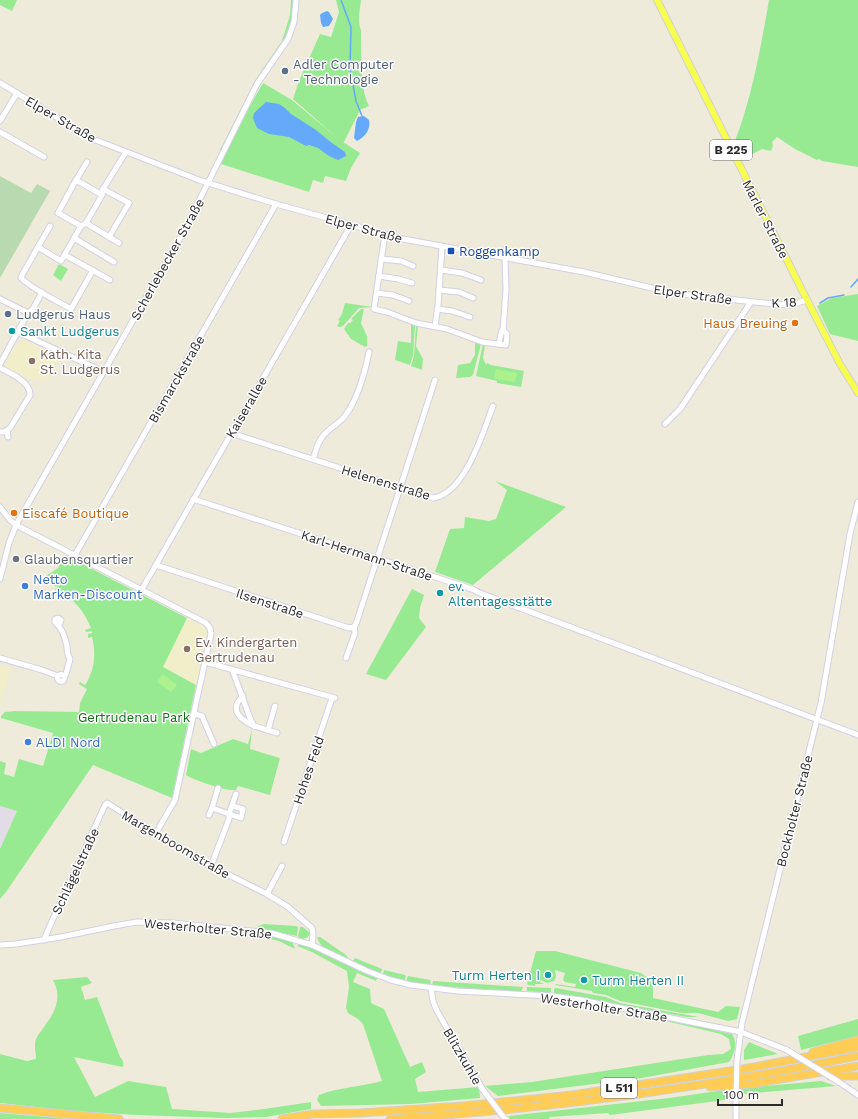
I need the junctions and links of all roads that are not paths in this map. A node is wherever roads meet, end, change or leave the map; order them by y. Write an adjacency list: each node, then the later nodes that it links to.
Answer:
1 (296, 0): 11 (street, Scherlebecker Straße)
2 (657, 0): 40 (main road, Marler Straße / B 225)
3 (0, 83): 4 (street, Elper Straße)
4 (17, 93): 5 (street); 7 (street, Elper Straße)
5 (0, 121)
6 (0, 132): 8 (street)
7 (126, 152): 11 (street, Elper Straße); 12 (street)
8 (44, 157)
9 (86, 162): 10 (street)
10 (76, 180): 13 (street); 15 (street)
11 (208, 184): 14 (street, Elper Straße / K 18); 52 (street, Scherlebecker Straße)
12 (104, 189): 13 (street); 19 (street)
13 (102, 195): 15 (street)
14 (276, 204): 16 (street, Elper Straße / K 18); 67 (street, Bismarckstraße)
15 (84, 225): 19 (street); 20 (street)
16 (351, 225): 18 (street, Elper Straße / K 18); 59 (street, Kaiserallee)
17 (50, 226): 22 (street)
18 (385, 234): 23 (street, Elper Straße / K 18); 26 (street)
19 (109, 237): 21 (street)
20 (74, 238): 24 (street); 27 (street)
21 (119, 243)
22 (38, 247): 24 (street); 36 (street)
23 (442, 247): 25 (street, Elper Straße / K 18); 30 (street)
24 (65, 255): 29 (street)
25 (505, 258): 42 (street, Elper Straße / K 18); 47 (street)
26 (381, 259): 28 (street); 31 (street)
27 (114, 262)
28 (413, 266)
29 (93, 270): 32 (street); 36 (street)
30 (441, 270): 33 (street); 35 (street)
31 (379, 276): 34 (street); 37 (street)
32 (110, 280)
33 (481, 280)
34 (412, 284)
35 (439, 290): 38 (street); 44 (street)
36 (42, 292): 45 (street)
37 (377, 293): 41 (street); 47 (street)
38 (473, 298)
39 (0, 299): 45 (street)
40 (807, 300): 43 (street, K 18 / K 18); 54 (main road, Marler Straße / B 225)
41 (409, 301)
42 (751, 302): 43 (street, Elper Straße / K 18); 56 (street, Elper Straße)
43 (761, 303)
44 (438, 309): 46 (street); 47 (street)
45 (28, 314): 48 (street)
46 (470, 317)
47 (434, 326)
48 (18, 332): 50 (street); 52 (street)
49 (369, 352): 61 (street)
50 (0, 364)
51 (0, 368): 57 (street)
52 (104, 372): 66 (street, Scherlebecker Straße)
53 (435, 380): 62 (street)
54 (858, 393)
55 (493, 406): 62 (street, Helenenstraße)
56 (665, 424)
57 (7, 431): 58 (street); 60 (street)
58 (0, 432)
59 (231, 433): 61 (street, Helenenstraße); 63 (street, Kaiserallee)
60 (8, 437)
61 (313, 459): 62 (street, Helenenstraße)
62 (400, 488): 68 (street)
63 (193, 499): 68 (street, Karl-Hermann-Straße); 69 (street, Kaiserallee)
64 (858, 502): 81 (street, Bockholter Straße)
65 (0, 507): 66 (street)
66 (16, 525): 67 (street); 70 (street, Scherlebecker Straße)
67 (75, 555): 71 (street)
68 (377, 558): 73 (street); 81 (street, Karl-Hermann-Straße)
69 (156, 565): 71 (street, Kaiserallee); 73 (street, Ilsenstraße)
70 (0, 579)
71 (142, 589): 76 (street)
72 (58, 624): 74 (street)
73 (354, 627): 75 (street)
74 (0, 658)
75 (346, 658)
76 (205, 662): 77 (street, Hohes Feld); 80 (street)
77 (232, 669): 78 (street); 95 (street, Hohes Feld)
78 (243, 696): 82 (street); 82 (street)
79 (275, 706): 83 (street)
80 (194, 714): 86 (street); 94 (street)
81 (816, 719): 85 (street, Karl-Hermann-Straße); 103 (street, Bockholter Straße)
82 (254, 726): 83 (street)
83 (268, 730): 84 (street)
84 (277, 733)
85 (858, 735)
86 (214, 744)
87 (218, 788): 91 (street)
88 (236, 794): 90 (street)
89 (107, 803): 94 (street, Margenboomstraße); 99 (street, Schlägelstraße)
90 (232, 806): 92 (street); 92 (street)
91 (212, 808): 92 (street); 93 (street)
92 (229, 814): 96 (street)
93 (209, 815)
94 (156, 833): 96 (street, Margenboomstraße)
95 (284, 842)
96 (211, 866): 98 (street, Margenboomstraße)
97 (282, 866): 98 (street)
98 (267, 894): 101 (street, Margenboomstraße)
99 (44, 940): 100 (street, Westerholter Straße); 101 (street, Westerholter Straße)
100 (0, 945)
101 (312, 945): 102 (street, Westerholter Straße)
102 (431, 988): 103 (street, Westerholter Straße); 117 (street, Blitzkuhle, bridge)
103 (741, 1032): 112 (street, Westerholter Straße, bridge); 118 (street, Bockholter Straße, bridge)
104 (858, 1040): 107 (highway)
105 (858, 1047): 107 (highway, L 511)
106 (858, 1056): 111 (highway, L 511)
107 (779, 1063): 115 (highway, L 511)
108 (858, 1066): 110 (highway)
109 (858, 1076): 110 (highway)
110 (796, 1077): 111 (highway)
111 (690, 1087): 116 (highway, L 511)
112 (858, 1095)
113 (0, 1108): 114 (highway)
114 (119, 1119)
115 (282, 1119)
116 (390, 1119)
117 (505, 1119)
118 (736, 1119)

